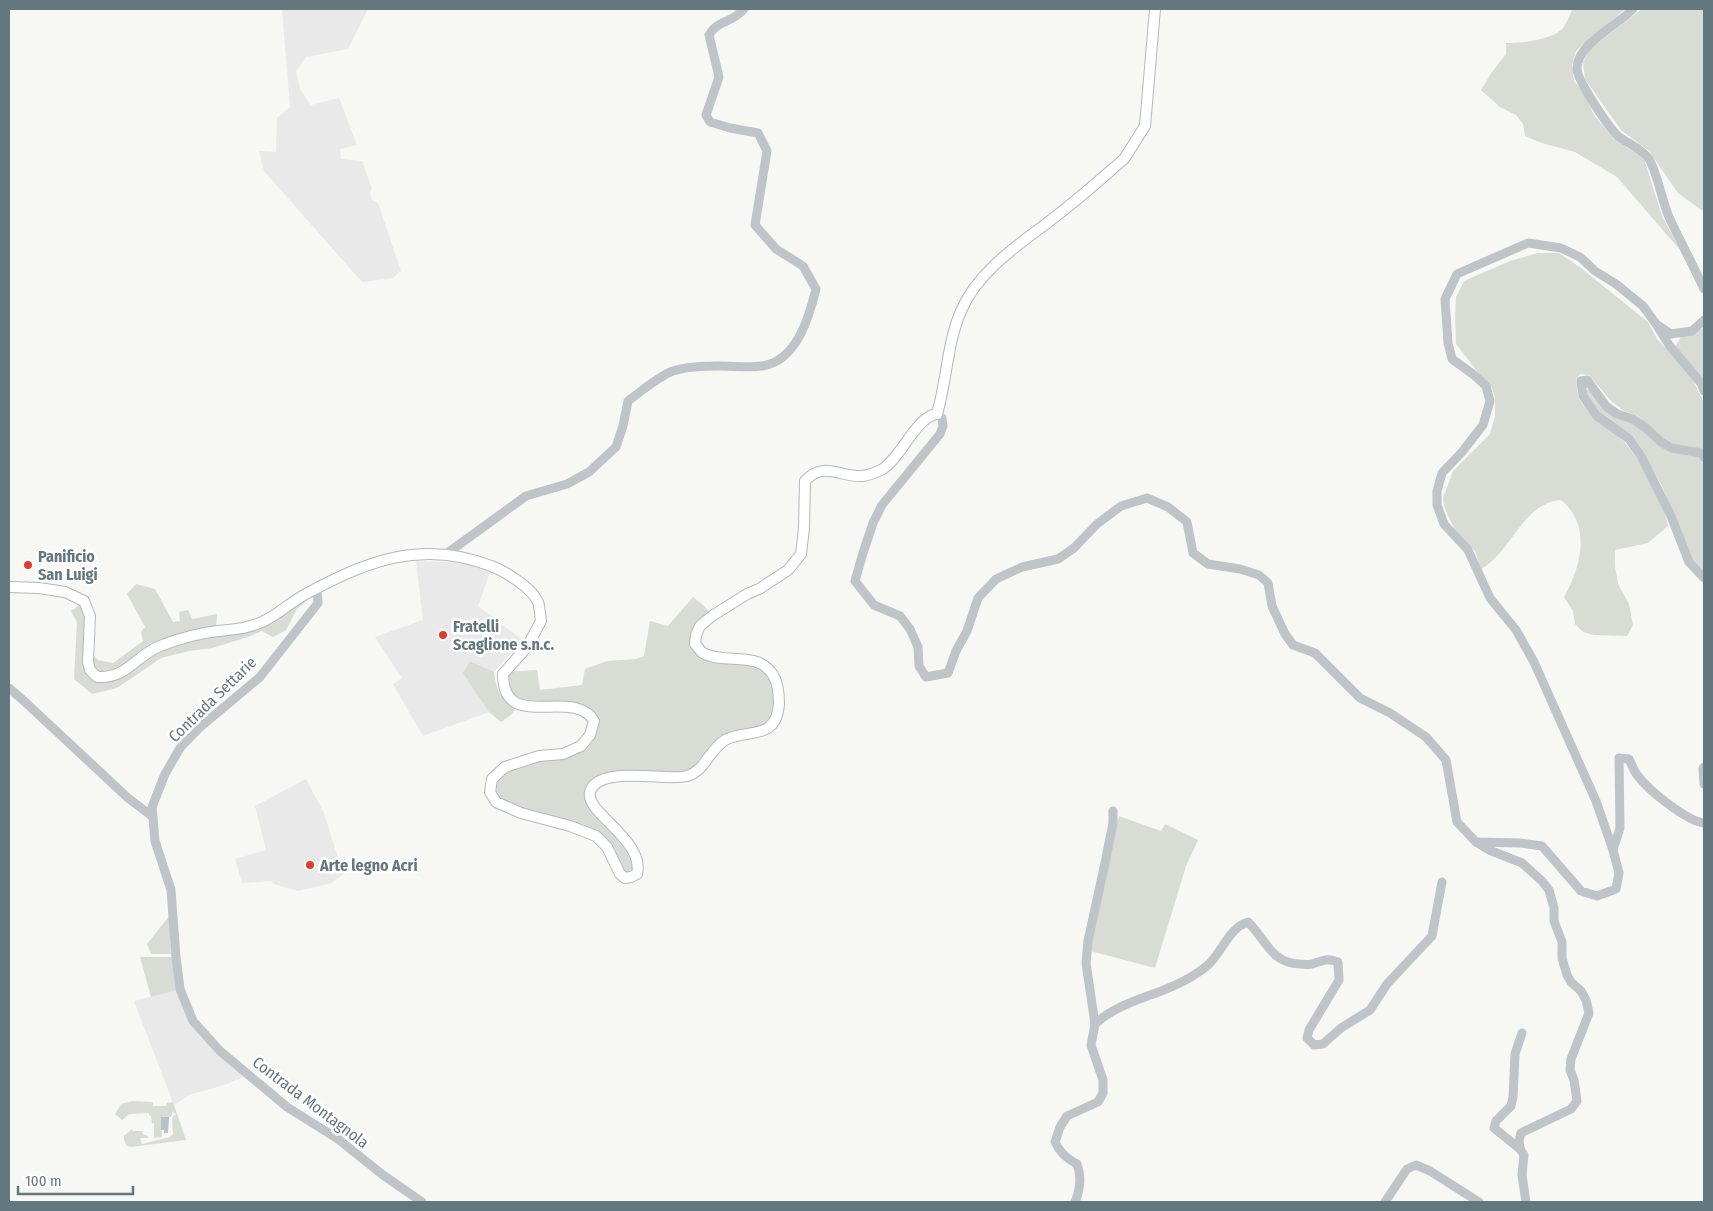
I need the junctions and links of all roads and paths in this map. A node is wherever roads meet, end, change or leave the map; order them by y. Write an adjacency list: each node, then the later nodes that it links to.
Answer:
1 (744, 9): 10 (street)
2 (1155, 9): 8 (main road)
3 (1633, 9): 4 (street)
4 (1704, 289)
5 (1704, 320): 6 (street)
6 (1656, 324): 7 (street); 21 (street)
7 (1704, 391)
8 (937, 414): 10 (main road); 20 (street)
9 (1704, 457): 11 (street)
10 (446, 554): 13 (main road)
11 (1704, 578)
12 (9, 587): 13 (main road)
13 (317, 589): 18 (street, Contrada Settarie)
14 (9, 688): 18 (street)
15 (1704, 767): 16 (street)
16 (1704, 784)
17 (1113, 811): 24 (street)
18 (153, 817): 23 (street, Contrada Settarie)
19 (1704, 824): 21 (street)
20 (1476, 842): 21 (street); 26 (street)
21 (1613, 850)
22 (1442, 882): 24 (street)
23 (180, 989): 27 (street, Contrada Montagnola)
24 (1095, 1024): 28 (street)
25 (1522, 1032): 26 (street)
26 (1520, 1149): 31 (street)
27 (422, 1202)
28 (1075, 1202)
29 (1385, 1202): 30 (street)
30 (1479, 1202)
31 (1526, 1202)

